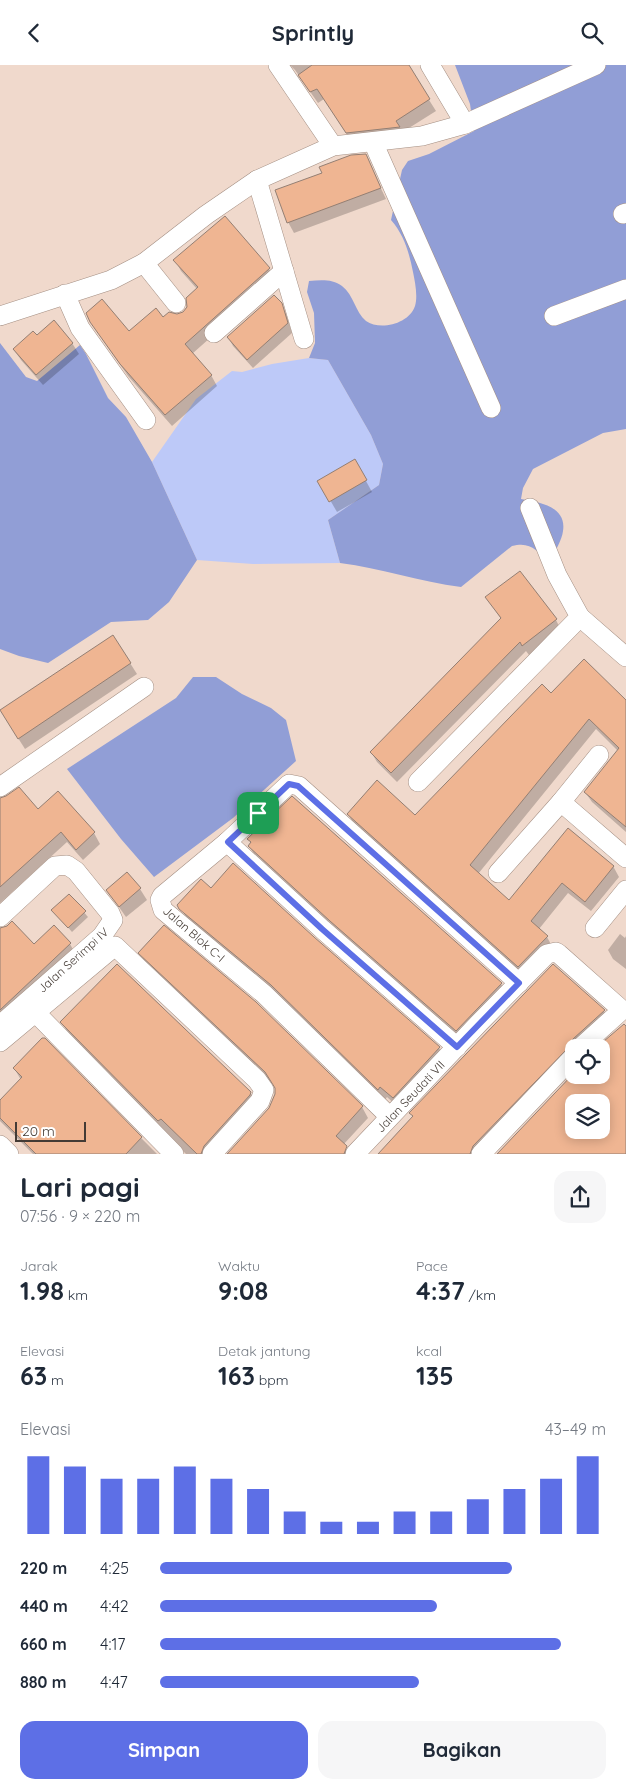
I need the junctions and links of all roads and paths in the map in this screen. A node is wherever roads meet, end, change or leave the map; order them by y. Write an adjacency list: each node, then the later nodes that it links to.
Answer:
1 (278, 65): 6 (street)
2 (430, 65): 4 (street)
3 (596, 65): 4 (street)
4 (465, 124): 5 (street)
5 (373, 142): 6 (street); 17 (street)
6 (333, 147): 7 (street)
7 (257, 180): 8 (street); 9 (street)
8 (144, 263): 11 (street); 12 (street)
9 (284, 271): 15 (street); 16 (street)
10 (626, 289): 14 (street)
11 (65, 294): 13 (street); 18 (street)
12 (176, 303)
13 (0, 316)
14 (554, 316)
15 (214, 333)
16 (304, 339)
17 (491, 408)
18 (146, 420)
19 (530, 508): 20 (street)
20 (580, 617): 21 (street); 24 (street)
21 (626, 657)
22 (144, 687): 25 (street)
23 (599, 755): 26 (street)
24 (418, 781)
25 (0, 787)
26 (561, 803): 28 (street); 29 (street)
27 (228, 842): 33 (street); 39 (street); 41 (street, Jalan Blok C-I)
28 (626, 858)
29 (498, 873)
30 (626, 890): 32 (street)
31 (0, 917): 36 (street, Jalan Serimpi IV)
32 (595, 928)
33 (519, 983): 34 (street, Jalan Seudati VII); 39 (street, Jalan Seudati VII)
34 (624, 1011): 37 (street)
35 (35, 1012): 38 (street, Jalan Serimpi IV); 44 (street); 45 (street, Jalan Serimpi IV)
36 (0, 1025)
37 (591, 1039)
38 (0, 1042)
39 (457, 1047): 41 (street, Jalan Seudati VII)
40 (565, 1065): 47 (street)
41 (389, 1116): 46 (street, Jalan Seudati VII)
42 (0, 1145): 43 (street)
43 (9, 1154)
44 (174, 1154)
45 (212, 1154)
46 (354, 1154)
47 (481, 1154)

